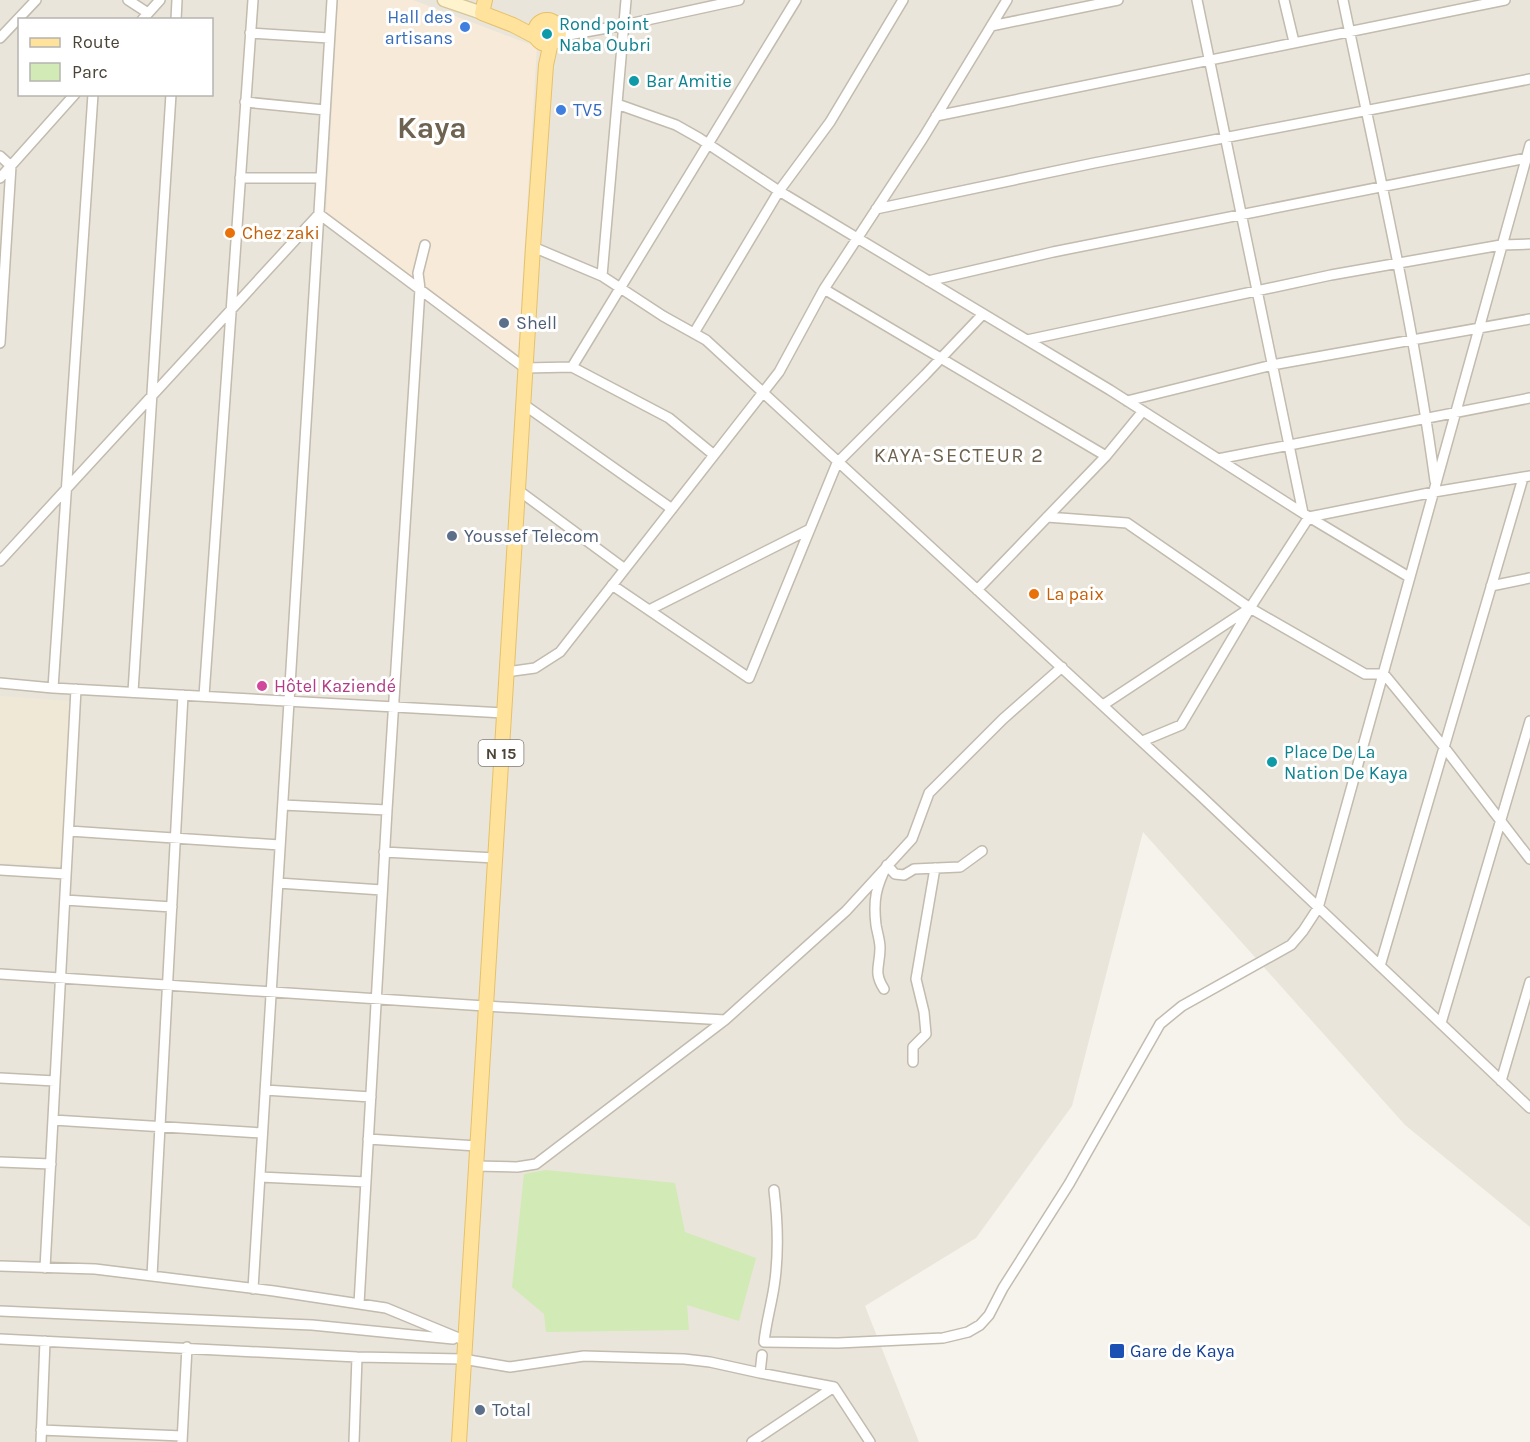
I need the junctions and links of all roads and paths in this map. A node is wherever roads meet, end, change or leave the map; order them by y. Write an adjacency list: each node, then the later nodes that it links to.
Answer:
1 (36, 0): 20 (street)
2 (128, 0): 19 (street)
3 (160, 0): 19 (street)
4 (177, 0): 21 (street)
5 (253, 0): 26 (street)
6 (332, 0): 29 (street)
7 (444, 0): 18 (main road)
8 (626, 0): 23 (street)
9 (739, 0): 23 (street)
10 (796, 0): 42 (street)
11 (903, 0): 51 (street)
12 (1007, 0): 24 (street)
13 (1118, 0): 24 (street)
14 (1197, 0): 31 (street)
15 (1284, 0): 30 (street)
16 (1343, 0): 25 (street)
17 (1505, 0): 25 (street)
18 (484, 7): 27 (main road)
19 (145, 16)
20 (19, 18)
21 (176, 18)
22 (18, 19): 28 (street)
23 (624, 25): 27 (street); 37 (street)
24 (991, 26): 40 (street)
25 (1349, 30): 30 (street); 39 (street)
26 (250, 33): 29 (street); 36 (street)
27 (547, 35): 59 (main road, N 15)
28 (0, 38)
29 (329, 38): 38 (street)
30 (1294, 42): 31 (street)
31 (1209, 60): 40 (street); 41 (street)
32 (1530, 79): 39 (street)
33 (73, 96): 46 (street)
34 (93, 96): 95 (street)
35 (171, 96): 80 (street)
36 (245, 102): 38 (street); 47 (street)
37 (617, 104): 42 (street); 61 (street)
38 (325, 110): 49 (street)
39 (1366, 110): 41 (street); 50 (street)
40 (936, 116): 52 (street)
41 (1224, 137): 52 (street); 54 (street)
42 (708, 143): 51 (street); 63 (street)
43 (1530, 145): 45 (street)
44 (0, 156): 46 (street)
45 (1527, 158): 50 (street); 58 (street)
46 (11, 166): 48 (street); 74 (street)
47 (240, 177): 49 (street); 67 (street)
48 (0, 178)
49 (321, 178): 53 (street)
50 (1382, 186): 54 (street); 60 (street)
51 (779, 191): 55 (street); 71 (street)
52 (876, 209): 55 (street)
53 (319, 214): 65 (street); 67 (street); 118 (street)
54 (1240, 215): 62 (street); 66 (street)
55 (857, 238): 62 (street); 64 (street)
56 (1530, 244): 58 (street)
57 (425, 245): 65 (street)
58 (1501, 245): 60 (street); 70 (street)
59 (533, 247): 61 (street); 77 (main road, N 15)
60 (1397, 263): 66 (street); 72 (street)
61 (602, 276): 63 (street)
62 (928, 281): 68 (street)
63 (621, 287): 71 (street); 78 (street)
64 (824, 289): 75 (street); 79 (street)
65 (420, 290): 77 (street); 120 (street)
66 (1257, 291): 73 (street); 76 (street)
67 (231, 310): 80 (street); 117 (street)
68 (983, 314): 73 (street); 75 (street)
69 (1530, 319): 70 (street)
70 (1479, 329): 72 (street); 85 (street)
71 (694, 333): 79 (street)
72 (1411, 339): 76 (street); 86 (street)
73 (1027, 340): 82 (street)
74 (0, 343)
75 (941, 358): 89 (street); 91 (street)
76 (1272, 365): 82 (street); 87 (street)
77 (525, 368): 78 (street); 83 (main road, N 15)
78 (572, 368): 88 (street)
79 (762, 393): 88 (street); 91 (street)
80 (150, 398): 95 (street); 115 (street)
81 (1530, 398): 85 (street)
82 (1127, 401): 84 (street)
83 (523, 404): 94 (main road, N 15); 96 (street)
84 (1143, 411): 89 (street); 90 (street)
85 (1456, 412): 86 (street); 93 (street)
86 (1426, 419): 87 (street); 93 (street)
87 (1289, 445): 90 (street); 97 (street)
88 (714, 455): 96 (street)
89 (1106, 456): 98 (street)
90 (1218, 459): 97 (street)
91 (837, 463): 99 (street); 106 (street)
92 (1527, 477): 93 (street); 105 (street)
93 (1434, 489): 97 (street); 102 (street)
94 (518, 490): 101 (street); 110 (main road, N 15)
95 (65, 492): 100 (street); 113 (street)
96 (672, 508): 101 (street)
97 (1306, 515): 102 (street); 107 (street)
98 (1047, 517): 106 (street); 107 (street)
99 (810, 530): 108 (street); 108 (street)
100 (0, 561)
101 (625, 569): 104 (street)
102 (1409, 577): 111 (street)
103 (1530, 578): 105 (street)
104 (612, 585): 108 (street); 110 (street)
105 (1491, 586): 124 (street)
106 (977, 590): 109 (street)
107 (1250, 608): 111 (street); 119 (street); 123 (street)
108 (649, 610)
109 (1062, 667): 119 (street); 135 (street)
110 (506, 672): 121 (main road, N 15)
111 (1384, 674): 124 (street); 143 (street)
112 (0, 683): 113 (street)
113 (53, 688): 114 (street)
114 (76, 689): 115 (street); 128 (street)
115 (133, 692): 116 (street)
116 (183, 694): 117 (street); 129 (street)
117 (204, 696): 118 (street)
118 (289, 701): 120 (street); 125 (street)
119 (1103, 705): 143 (street)
120 (395, 707): 121 (street); 126 (street)
121 (504, 713): 133 (main road, N 15)
122 (1530, 721): 127 (street)
123 (1145, 740)
124 (1444, 747): 127 (street); 144 (street)
125 (283, 805): 126 (street); 130 (street)
126 (387, 810): 132 (street)
127 (1501, 821): 134 (street); 154 (street)
128 (69, 831): 129 (street); 138 (street)
129 (175, 838): 130 (street); 142 (street)
130 (280, 845): 139 (street)
131 (982, 851): 136 (street)
132 (384, 852): 133 (street); 140 (street)
133 (495, 858): 152 (main road, N 15)
134 (1530, 859)
135 (887, 865): 136 (street); 149 (street); 153 (street)
136 (935, 868): 155 (street)
137 (0, 870): 138 (street)
138 (66, 874): 141 (street)
139 (278, 883): 140 (street); 150 (street)
140 (382, 890): 151 (street)
141 (65, 900): 142 (street); 146 (street)
142 (171, 907): 148 (street)
143 (1318, 908): 144 (street); 172 (street)
144 (1380, 966): 154 (street)
145 (0, 974): 146 (street)
146 (61, 978): 148 (street); 157 (street)
147 (1530, 982): 158 (street)
148 (167, 985): 150 (street); 163 (street)
149 (884, 989)
150 (271, 992): 151 (street); 159 (street)
151 (376, 999): 152 (street); 160 (street)
152 (485, 1006): 153 (street); 166 (main road, N 15)
153 (725, 1020): 169 (street)
154 (1441, 1023): 158 (street)
155 (913, 1062)
156 (0, 1078): 157 (street)
157 (55, 1081): 162 (street)
158 (1501, 1081): 161 (street)
159 (265, 1090): 160 (street); 164 (street)
160 (371, 1097): 165 (street)
161 (1530, 1108)
162 (53, 1120): 163 (street); 168 (street)
163 (160, 1127): 164 (street); 175 (street)
164 (262, 1133): 170 (street)
165 (368, 1139): 166 (street); 171 (street)
166 (477, 1146): 169 (main road, N 15)
167 (0, 1162): 168 (street)
168 (51, 1164): 174 (street)
169 (475, 1166): 180 (main road, N 15)
170 (260, 1176): 171 (street); 176 (street)
171 (366, 1182): 177 (street)
172 (774, 1190)
173 (0, 1266): 174 (street)
174 (45, 1268): 175 (street)
175 (152, 1276): 176 (street)
176 (253, 1289): 177 (street)
177 (359, 1304): 180 (street)
178 (0, 1311): 180 (street)
179 (0, 1338): 181 (street)
180 (463, 1339): 185 (main road, N 15)
181 (45, 1341): 182 (street); 188 (street)
182 (186, 1347): 184 (street); 190 (street)
183 (762, 1356): 186 (street)
184 (357, 1357): 185 (street); 192 (street)
185 (463, 1359): 186 (street); 193 (main road, N 15)
186 (760, 1373): 187 (street)
187 (834, 1387): 194 (street); 195 (street)
188 (41, 1430): 189 (street); 191 (street)
189 (116, 1438): 190 (street)
190 (182, 1439)
191 (40, 1442)
192 (354, 1442)
193 (459, 1442)
194 (752, 1442)
195 (870, 1442)

